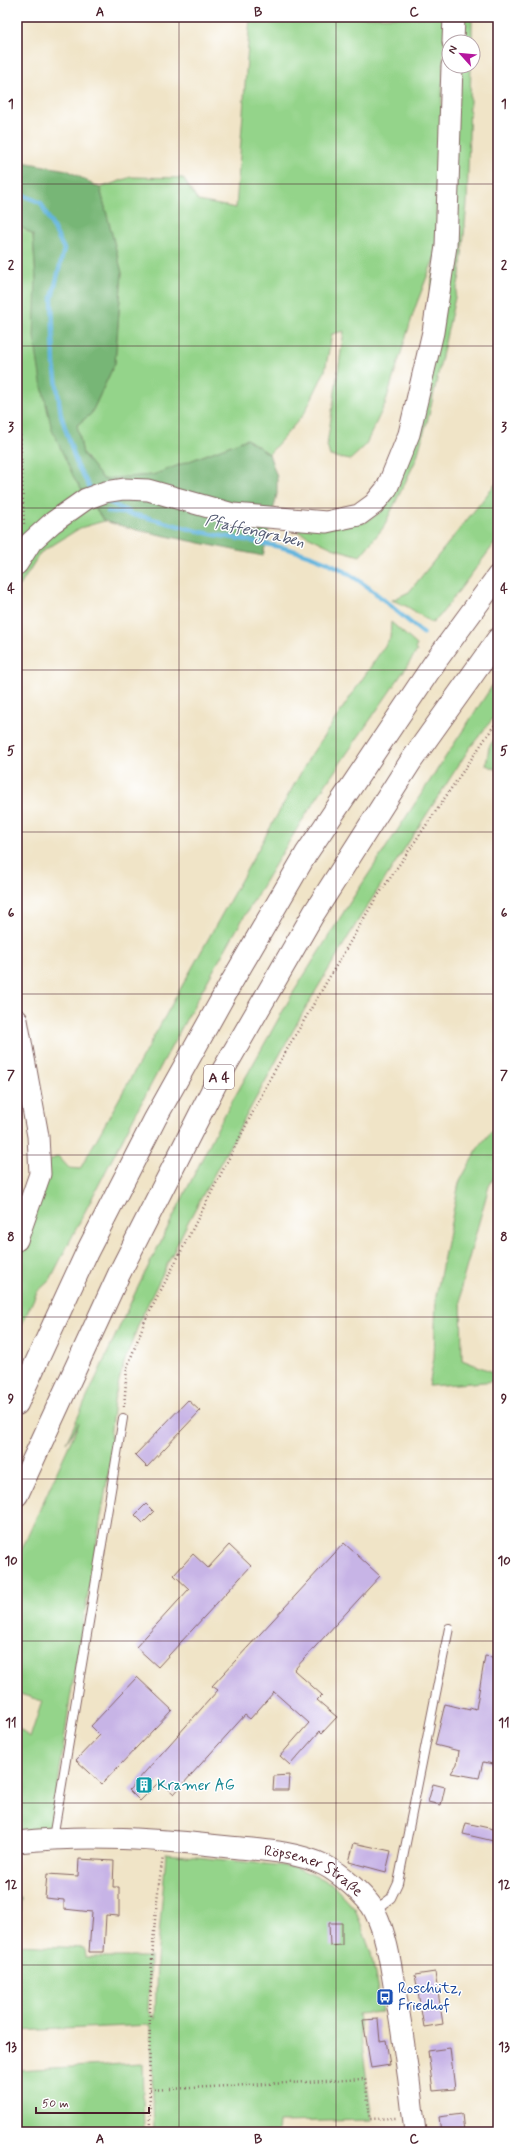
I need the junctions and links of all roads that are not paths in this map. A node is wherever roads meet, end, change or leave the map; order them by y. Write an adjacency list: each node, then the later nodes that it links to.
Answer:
1 (454, 17): 2 (street)
2 (453, 34)
3 (452, 74): 4 (street)
4 (17, 564)
5 (498, 576): 9 (highway, A 4)
6 (492, 647): 11 (highway, A 4)
7 (17, 1020): 8 (street)
8 (17, 1240)
9 (17, 1404)
10 (123, 1418): 13 (lane)
11 (17, 1495)
12 (449, 1628): 15 (lane)
13 (53, 1838): 14 (street, Röpsener Straße); 15 (street, Röpsener Straße)
14 (17, 1842)
15 (374, 1910): 16 (street, Röpsener Straße)
16 (414, 2125)

